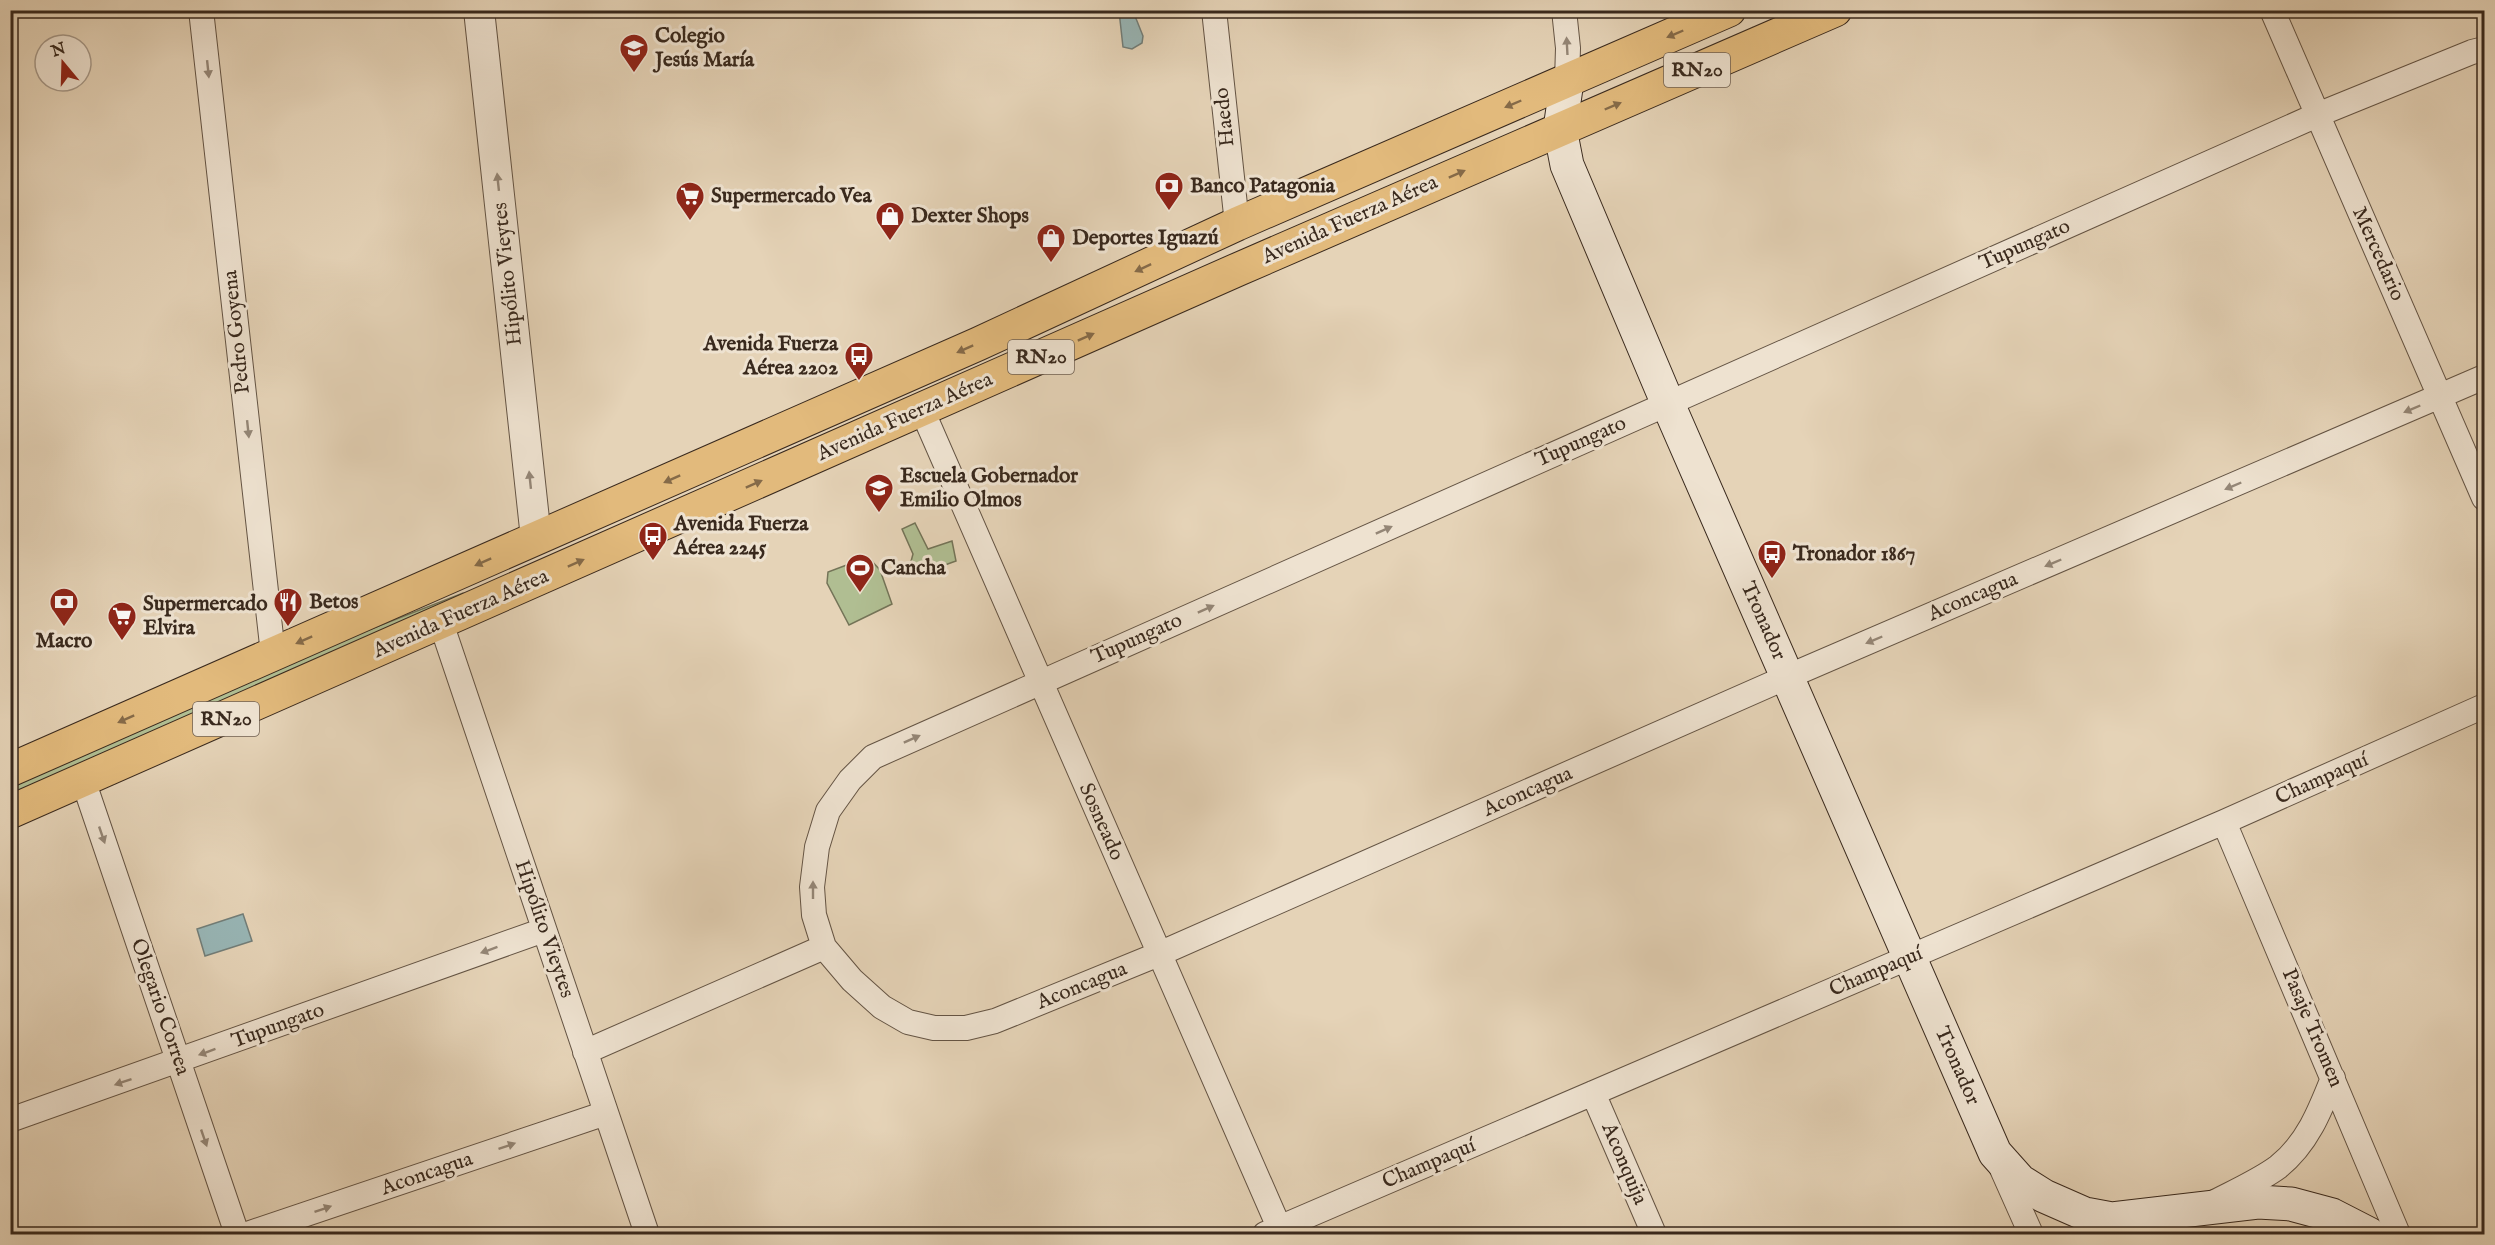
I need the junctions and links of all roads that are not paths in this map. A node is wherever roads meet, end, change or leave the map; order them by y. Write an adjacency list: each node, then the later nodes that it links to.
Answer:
1 (201, 10): 21 (street, Pedro Goyena, one-way to 21)
2 (479, 10): 18 (street, Hipólito Vieytes, one-way to 2)
3 (1214, 10): 12 (street, Haedo)
4 (1564, 10): 9 (street, one-way to 4)
5 (1729, 10): 9 (main road, Avenida Fuerza Aérea / RN20, one-way to 9)
6 (1835, 10): 11 (main road, Avenida Fuerza Aérea / RN20, one-way to 6)
7 (2272, 10): 10 (street, Mercedario)
8 (2484, 49): 10 (street, Tupungato)
9 (1567, 81): 11 (main road, Tronador); 12 (main road, Avenida Fuerza Aérea / RN20, one-way to 12)
10 (2317, 116): 14 (street, Mercedario); 15 (street, Tupungato)
11 (1560, 129): 15 (main road, Tronador); 16 (main road, Avenida Fuerza Aérea / RN20, one-way to 11)
12 (1237, 224): 18 (main road, Avenida Fuerza Aérea / RN20, one-way to 18)
13 (2484, 377): 14 (street, Aconcagua)
14 (2440, 397): 17 (street, Mercedario); 22 (street, Aconcagua, one-way to 22)
15 (1668, 404): 22 (main road, Tronador); 23 (street, Tupungato, one-way to 15)
16 (922, 410): 19 (main road, Avenida Fuerza Aérea / RN20, one-way to 16); 23 (street, Sosneado)
17 (2484, 498)
18 (536, 538): 19 (street); 21 (main road, Avenida Fuerza Aérea / RN20, one-way to 21)
19 (523, 587): 20 (main road, Avenida Fuerza Aérea / RN20)
20 (441, 623): 26 (main road, Avenida Fuerza Aérea / RN20); 29 (street, Hipólito Vieytes)
21 (273, 654): 25 (main road, Avenida Fuerza Aérea / RN20, one-way to 25)
22 (1787, 677): 31 (street, Aconcagua); 32 (main road, Tronador)
23 (1041, 682): 30 (street, Tupungato, one-way to 23); 31 (street, Sosneado)
24 (2484, 706): 28 (street, Champaquí)
25 (11, 766)
26 (83, 780): 27 (main road, Avenida Fuerza Aérea / RN20); 34 (street, Olegario Correa, one-way to 34)
27 (10, 812)
28 (2224, 822): 32 (street, Champaquí); 35 (street, Pasaje Tromen)
29 (544, 930): 33 (street, Hipólito Vieytes); 34 (street, Tupungato, one-way to 34)
30 (825, 947): 31 (street, Aconcagua); 33 (street)
31 (1159, 954): 42 (street, Sosneado)
32 (1910, 957): 36 (street, Champaquí); 39 (main road, Tronador)
33 (585, 1052): 37 (street, Hipólito Vieytes)
34 (178, 1063): 38 (street, Tupungato, one-way to 38); 43 (street, Olegario Correa, one-way to 43)
35 (2333, 1078): 40 (street, Tronador); 49 (street, Pasaje Tromen)
36 (1593, 1093): 42 (street, Champaquí); 46 (street, Aconquija)
37 (606, 1113): 44 (street, Aconcagua, one-way to 37); 45 (street, Hipólito Vieytes)
38 (10, 1120)
39 (1995, 1153): 41 (main road, Tronador); 47 (street, Tronador)
40 (2208, 1206): 41 (main road, Tronador); 48 (main road, Tronador)
41 (2153, 1224)
42 (1275, 1232)
43 (237, 1234)
44 (247, 1234)
45 (647, 1234)
46 (1654, 1234)
47 (2031, 1234)
48 (2369, 1234)
49 (2398, 1234)

